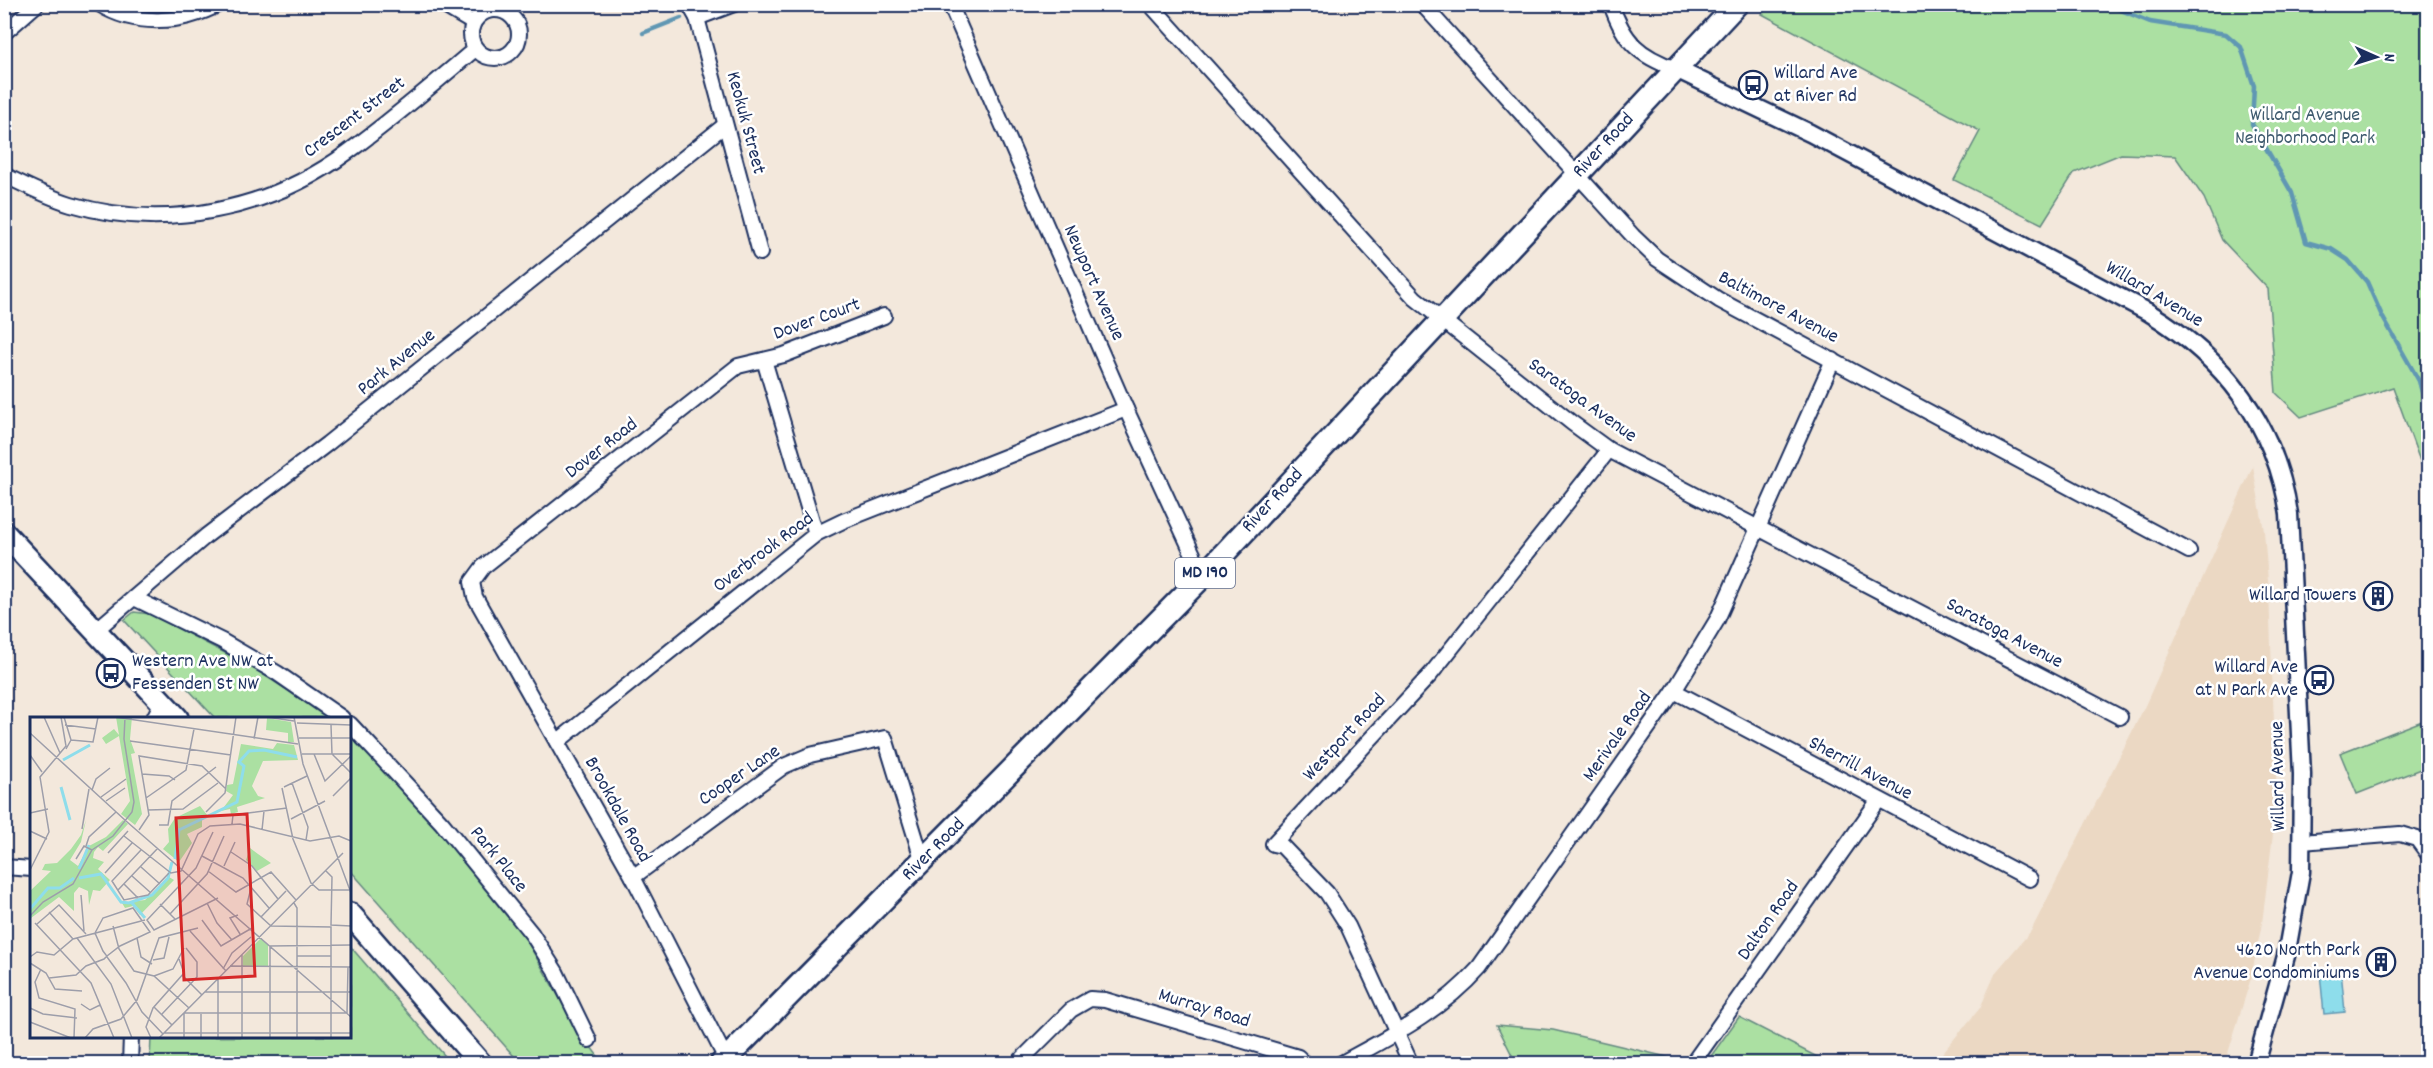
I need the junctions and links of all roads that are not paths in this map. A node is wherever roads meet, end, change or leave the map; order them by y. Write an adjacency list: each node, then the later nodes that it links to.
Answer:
1 (37, 4): 14 (street)
2 (99, 4): 3 (street)
3 (219, 4)
4 (441, 4): 13 (street)
5 (689, 4): 12 (street, Keokuk Street)
6 (734, 4): 12 (street)
7 (950, 4): 25 (street, Newport Avenue)
8 (1150, 4): 22 (street, Saratoga Avenue)
9 (1422, 4): 19 (street, Baltimore Avenue)
10 (1611, 4): 16 (street)
11 (1737, 4): 16 (main road, River Road / MD 190)
12 (697, 18): 17 (street, Keokuk Street)
13 (473, 23): 15 (street); 15 (street)
14 (4, 33)
15 (475, 49): 18 (street, Crescent Street)
16 (1676, 69): 19 (main road, River Road / MD 190); 43 (street, Willard Avenue)
17 (725, 125): 20 (street, Keokuk Street); 33 (street, Park Avenue)
18 (4, 175)
19 (1576, 176): 22 (main road, River Road / MD 190); 24 (street, Baltimore Avenue)
20 (760, 253)
21 (884, 316): 23 (street, Dover Court)
22 (1443, 319): 26 (street, Saratoga Avenue); 31 (main road, River Road / MD 190)
23 (764, 360): 29 (street); 32 (street, Dover Road)
24 (1833, 360): 27 (street, Merivale Road); 30 (street, Baltimore Avenue)
25 (1126, 409): 29 (street, Overbrook Road); 31 (street, Newport Avenue)
26 (1609, 450): 27 (street, Saratoga Avenue); 51 (street, Westport Road)
27 (1759, 528): 35 (street, Merivale Road); 39 (street, Saratoga Avenue)
28 (4, 532): 34 (main road)
29 (816, 534): 41 (street, Overbrook Road)
30 (2189, 551)
31 (1203, 576): 45 (main road, River Road / MD 190)
32 (472, 582): 41 (street, Brookdale Road)
33 (134, 598): 34 (street, Park Avenue); 38 (street)
34 (95, 631): 36 (main road)
35 (1674, 691): 42 (street, Sherrill Avenue); 51 (street, Merivale Road)
36 (158, 710): 37 (main road)
37 (175, 717)
38 (341, 717)
39 (2120, 717)
40 (351, 725): 53 (street, Park Place)
41 (557, 742): 48 (street, Brookdale Road)
42 (1878, 801): 49 (street, Sherrill Avenue); 61 (street, Dalton Road)
43 (2302, 842): 44 (street); 62 (street, Willard Avenue)
44 (2428, 854)
45 (923, 862): 48 (street, Cooper Lane); 54 (main road, River Road / MD 190)
46 (4, 867): 47 (street)
47 (30, 869)
48 (633, 877): 54 (street, Brookdale Road)
49 (2030, 879)
50 (351, 915): 56 (main road)
51 (1398, 1032): 59 (street, Merivale Road); 60 (street, Westport Road)
52 (131, 1038): 55 (street)
53 (589, 1040)
54 (723, 1061)
55 (130, 1064)
56 (481, 1064)
57 (1017, 1064): 58 (street, Murray Road)
58 (1305, 1064)
59 (1340, 1064)
60 (1412, 1064)
61 (1692, 1064)
62 (2256, 1064)

